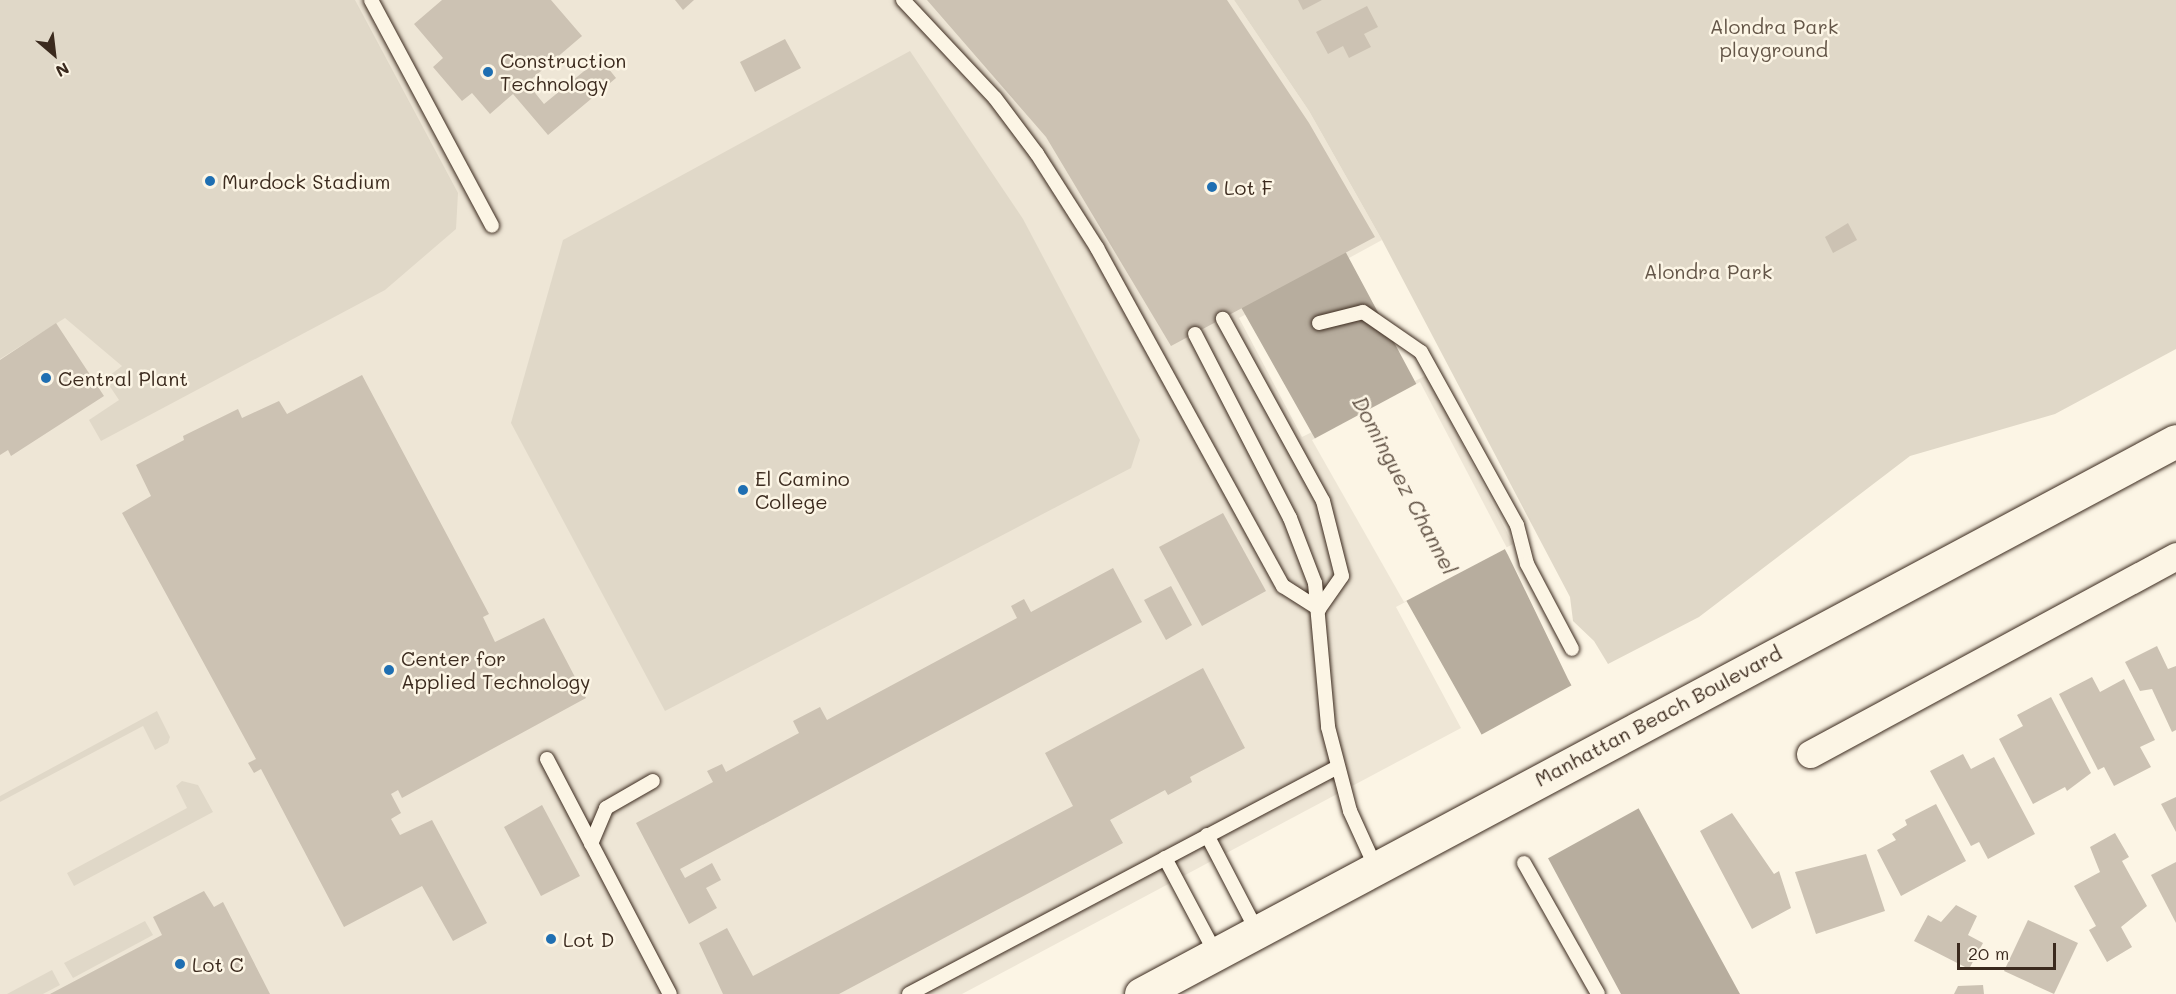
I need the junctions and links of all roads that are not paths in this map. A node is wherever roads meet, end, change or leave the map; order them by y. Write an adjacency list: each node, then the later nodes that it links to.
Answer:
1 (371, 0): 3 (lane)
2 (903, 0): 9 (lane)
3 (492, 226)
4 (1223, 319): 9 (lane)
5 (1319, 323): 10 (lane)
6 (1195, 334): 9 (lane)
7 (2176, 441): 19 (main road, Manhattan Beach Boulevard)
8 (2176, 556): 11 (street)
9 (1319, 609): 13 (lane)
10 (1572, 649)
11 (1810, 754)
12 (547, 759): 16 (lane)
13 (1338, 767): 15 (lane); 19 (lane)
14 (654, 781): 16 (lane)
15 (1207, 835): 17 (lane); 20 (lane)
16 (591, 844): 22 (lane)
17 (1166, 858): 21 (lane); 23 (lane)
18 (1524, 862): 25 (lane)
19 (1376, 868): 20 (main road, Manhattan Beach Boulevard)
20 (1257, 931): 21 (main road, Manhattan Beach Boulevard)
21 (1216, 954): 24 (main road, Manhattan Beach Boulevard)
22 (670, 994)
23 (909, 994)
24 (1141, 994)
25 (1598, 994)

